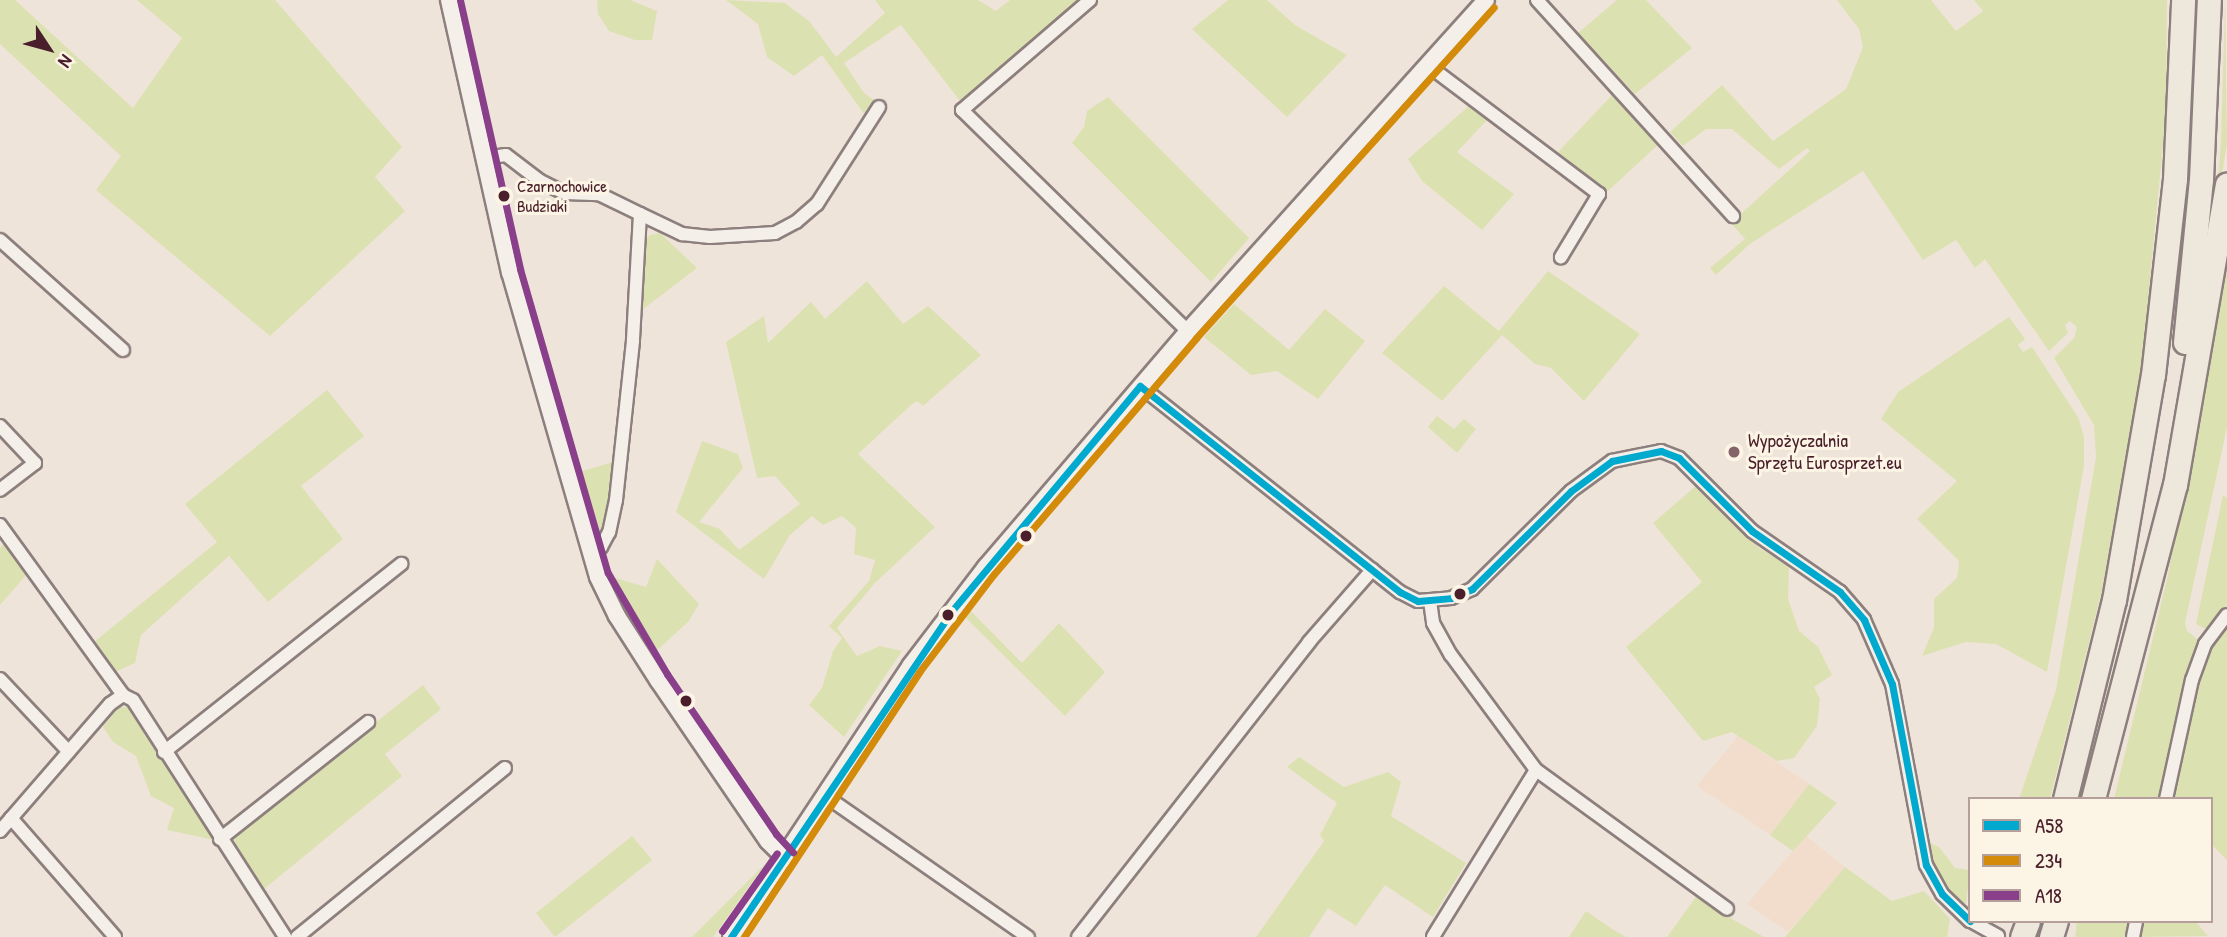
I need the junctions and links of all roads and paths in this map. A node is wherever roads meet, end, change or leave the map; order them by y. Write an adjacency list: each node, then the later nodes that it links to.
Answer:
1 (449, 0): 9 (street)
2 (1090, 0): 15 (street)
3 (1486, 0): 7 (street)
4 (1537, 0): 12 (street)
5 (2183, 0): 35 (highway)
6 (2209, 0): 25 (highway)
7 (1429, 66): 14 (street); 15 (street)
8 (879, 107): 11 (street)
9 (484, 158): 11 (street); 21 (street)
10 (2227, 184): 25 (highway)
11 (640, 214): 21 (street)
12 (1733, 216)
13 (0, 240): 16 (street)
14 (1561, 257)
15 (1188, 331): 17 (street)
16 (123, 350)
17 (1140, 386): 23 (street); 34 (street)
18 (0, 426): 19 (street)
19 (0, 490)
20 (0, 526): 28 (street)
21 (590, 553): 41 (street)
22 (401, 564): 31 (street)
23 (1373, 570): 24 (street); 51 (street)
24 (1430, 601): 33 (street); 43 (street)
25 (2140, 607): 36 (highway)
26 (2227, 615): 37 (street)
27 (0, 679): 30 (street)
28 (123, 695): 30 (street); 31 (street)
29 (368, 722): 40 (street)
30 (69, 752): 38 (street)
31 (164, 752): 40 (street)
32 (505, 768): 48 (street)
33 (1536, 770): 42 (street); 52 (street)
34 (827, 797): 41 (street); 50 (street)
35 (2065, 797)
36 (2092, 797)
37 (2165, 797)
38 (11, 818): 39 (street); 46 (street)
39 (0, 831)
40 (220, 839): 47 (street)
41 (786, 859): 49 (street)
42 (1727, 909)
43 (1968, 919)
44 (1974, 923): 45 (street)
45 (1998, 936)
46 (115, 937)
47 (285, 937)
48 (297, 937)
49 (731, 937)
50 (1028, 937)
51 (1078, 937)
52 (1433, 937)

